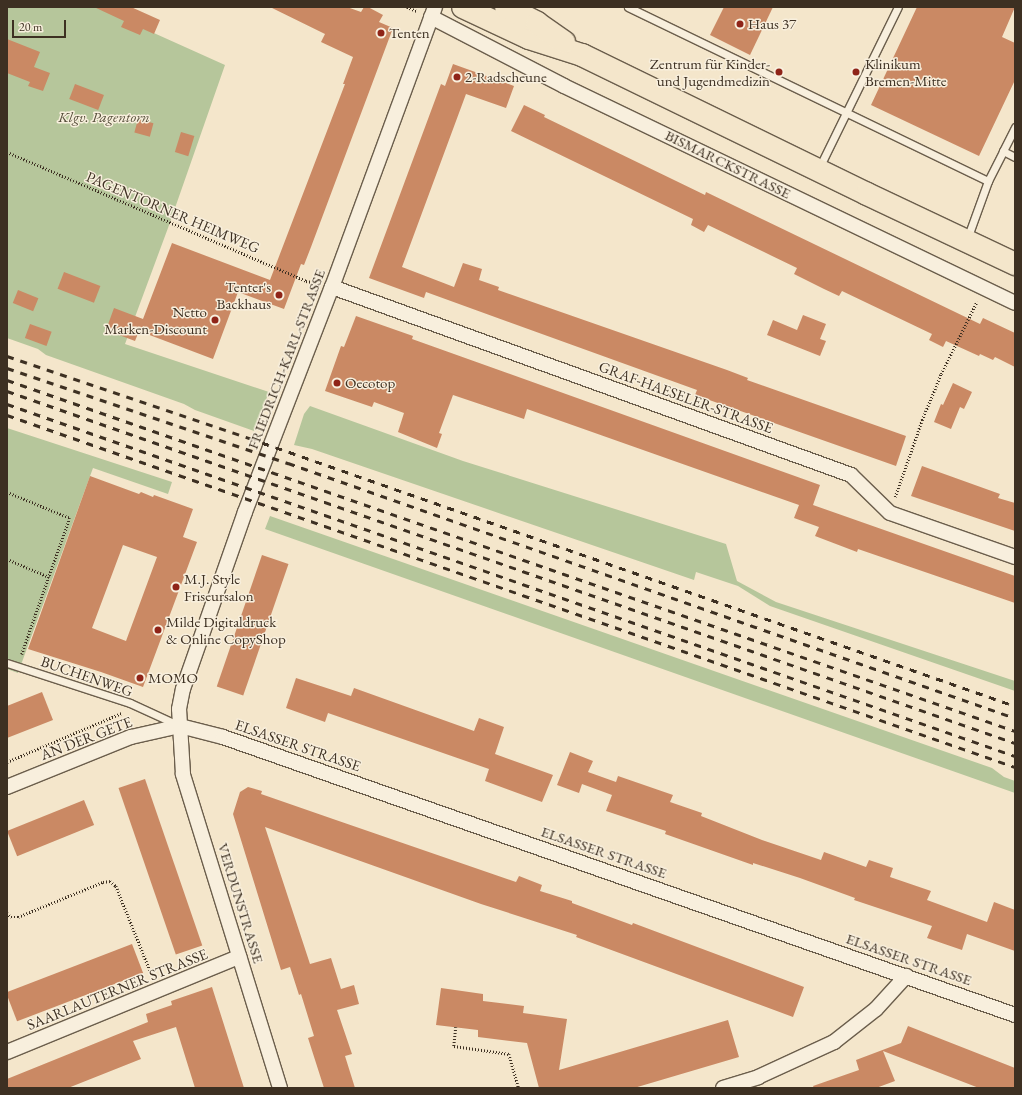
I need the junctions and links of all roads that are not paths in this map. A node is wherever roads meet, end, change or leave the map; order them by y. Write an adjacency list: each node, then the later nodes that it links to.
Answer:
1 (463, 7): 6 (main road)
2 (506, 7): 6 (main road)
3 (628, 7): 7 (lane)
4 (898, 7): 7 (lane)
5 (436, 16): 15 (street, FRIEDRICH-KARL-STRASSE); 16 (street, BISMARCKSTRASSE)
6 (582, 55): 11 (main road)
7 (846, 112): 11 (lane); 12 (lane)
8 (1015, 127): 9 (lane)
9 (1003, 152): 10 (lane); 12 (lane)
10 (1015, 157)
11 (818, 170): 13 (main road)
12 (988, 180): 13 (lane)
13 (966, 240): 14 (main road)
14 (1015, 264)
15 (332, 287): 17 (street, GRAF-HAESELER-STRASSE); 19 (street, FRIEDRICH-KARL-STRASSE)
16 (1015, 303)
17 (1015, 557)
18 (7, 663): 19 (lane, BUCHENWEG)
19 (180, 726): 20 (street, AN DER GETE); 21 (street, VERDUNSTRASSE); 22 (street, ELSASSER STRASSE)
20 (7, 787)
21 (239, 957): 24 (street, SAARLAUTERNER STRASSE); 25 (street, VERDUNSTRASSE)
22 (906, 976): 23 (street, ELSASSER STRASSE); 26 (street)
23 (1015, 1015)
24 (7, 1052)
25 (280, 1088)
26 (722, 1088)

